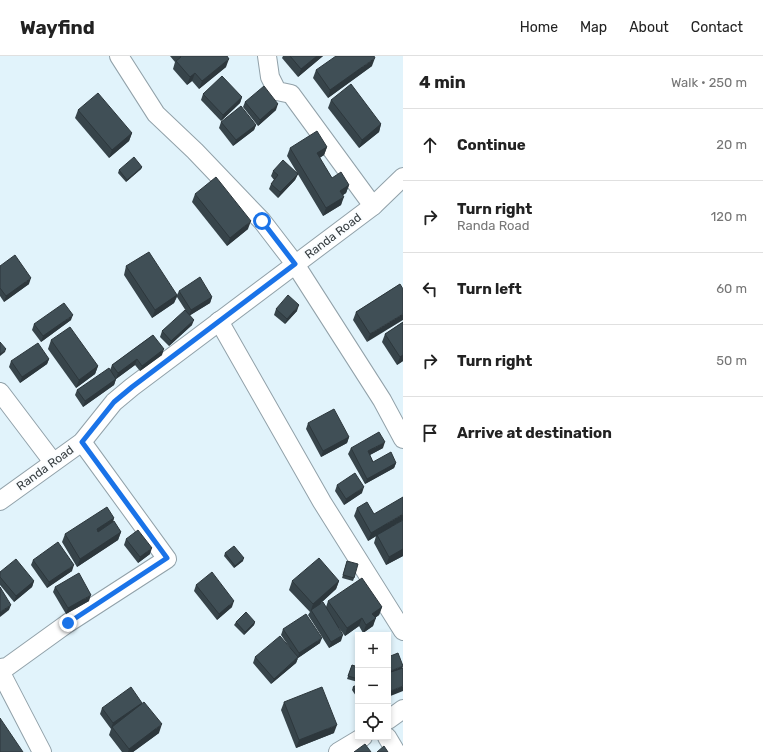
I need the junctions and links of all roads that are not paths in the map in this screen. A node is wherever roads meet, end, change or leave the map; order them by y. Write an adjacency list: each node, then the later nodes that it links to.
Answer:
1 (119, 56): 5 (street)
2 (267, 56): 4 (street)
3 (403, 177): 4 (street, Randa Road)
4 (373, 206): 5 (street, Randa Road)
5 (295, 264): 6 (street, Randa Road); 8 (street)
6 (219, 321): 9 (street, Randa Road); 12 (street)
7 (0, 392): 10 (street)
8 (403, 440)
9 (82, 442): 10 (street, Randa Road); 13 (street)
10 (53, 462): 11 (street, Randa Road)
11 (0, 501)
12 (403, 631)
13 (0, 668)
14 (0, 671): 19 (street)
15 (403, 708): 16 (street)
16 (391, 718)
17 (358, 740): 20 (street)
18 (389, 740): 21 (street)
19 (42, 752)
20 (338, 752)
21 (396, 752)

